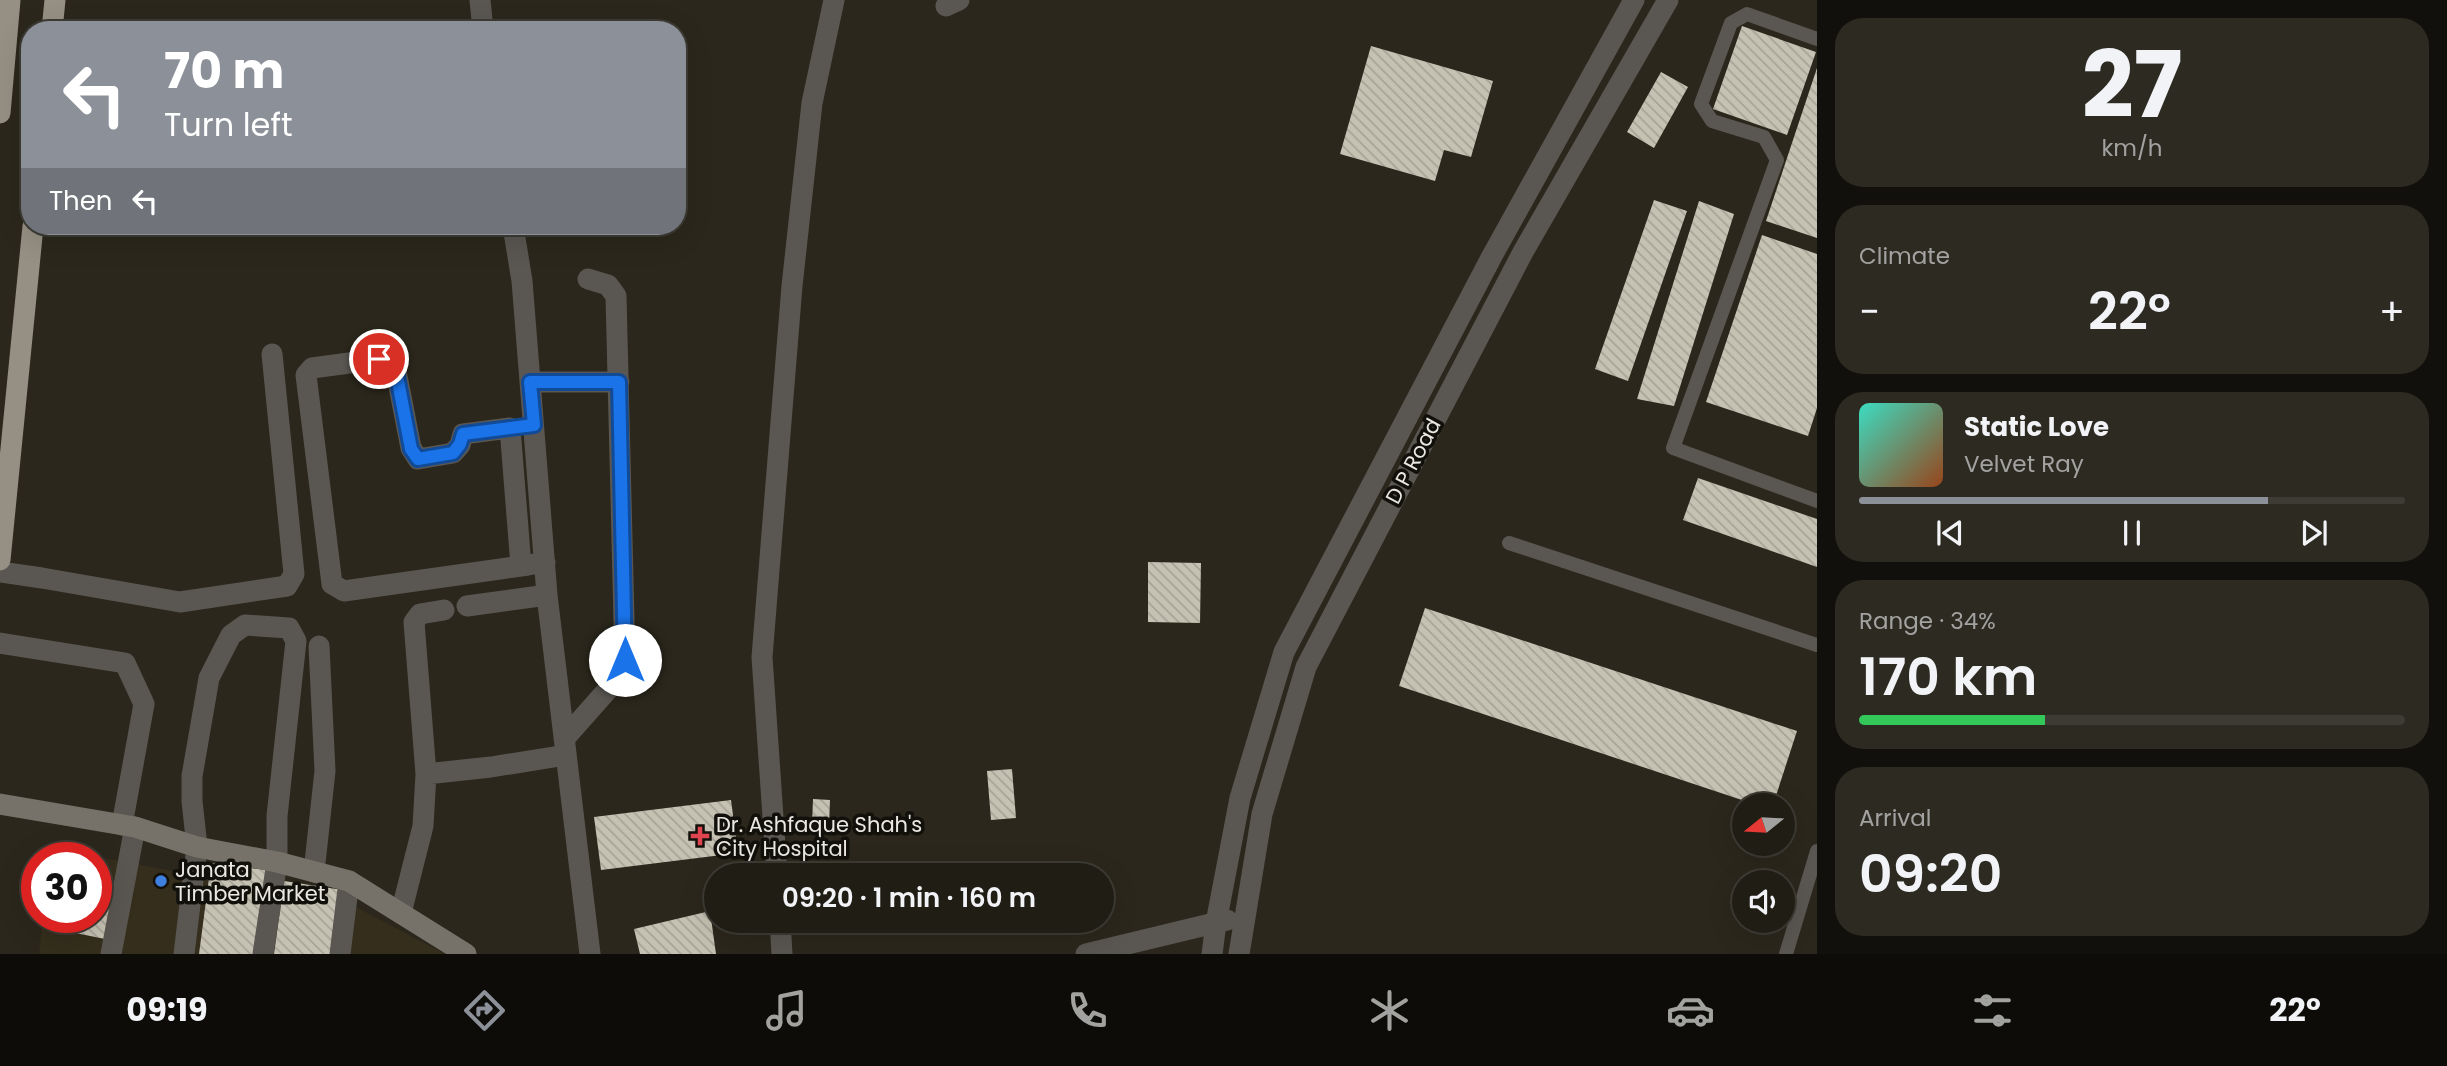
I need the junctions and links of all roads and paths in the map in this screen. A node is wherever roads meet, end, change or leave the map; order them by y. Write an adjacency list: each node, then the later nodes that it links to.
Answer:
1 (10, 0): 10 (highway)
2 (55, 0): 7 (highway)
3 (480, 0): 8 (street)
4 (834, 0): 40 (street)
5 (1634, 0): 13 (street, D P Road)
6 (1668, 0): 14 (street, D P Road)
7 (53, 21)
8 (482, 21)
9 (1817, 39): 21 (lane)
10 (0, 113)
11 (32, 235): 23 (highway)
12 (514, 235): 17 (street)
13 (1492, 256): 14 (street); 45 (street, D P Road)
14 (1514, 268): 44 (street, D P Road)
15 (588, 279): 18 (street)
16 (272, 355): 26 (street)
17 (530, 382): 18 (street); 19 (street)
18 (619, 382): 33 (street)
19 (534, 425): 20 (street); 24 (street)
20 (510, 428): 25 (street); 25 (street)
21 (1817, 501)
22 (1509, 543): 31 (lane)
23 (0, 560)
24 (545, 562): 25 (street); 27 (street)
25 (521, 566)
26 (0, 572)
27 (547, 595): 28 (street); 33 (street)
28 (467, 607)
29 (444, 610): 34 (street)
30 (0, 643): 36 (street)
31 (1817, 645)
32 (319, 646): 41 (street)
33 (565, 747): 34 (street); 52 (street)
34 (426, 774): 43 (street)
35 (0, 804): 36 (main road)
36 (129, 826): 37 (main road); 47 (street)
37 (197, 846): 39 (main road); 39 (street); 48 (street)
38 (1817, 851): 57 (lane)
39 (276, 862): 41 (main road); 49 (street)
40 (776, 863)
41 (314, 872): 42 (main road)
42 (349, 881): 43 (main road); 50 (street)
43 (401, 914): 51 (main road)
44 (1244, 916): 45 (street); 56 (street, D P Road)
45 (1216, 923): 54 (street); 55 (street, D P Road)
46 (781, 933): 53 (street)
47 (111, 954)
48 (184, 954)
49 (263, 954)
50 (340, 954)
51 (466, 954)
52 (590, 954)
53 (782, 954)
54 (1086, 954)
55 (1212, 954)
56 (1239, 954)
57 (1786, 954)

